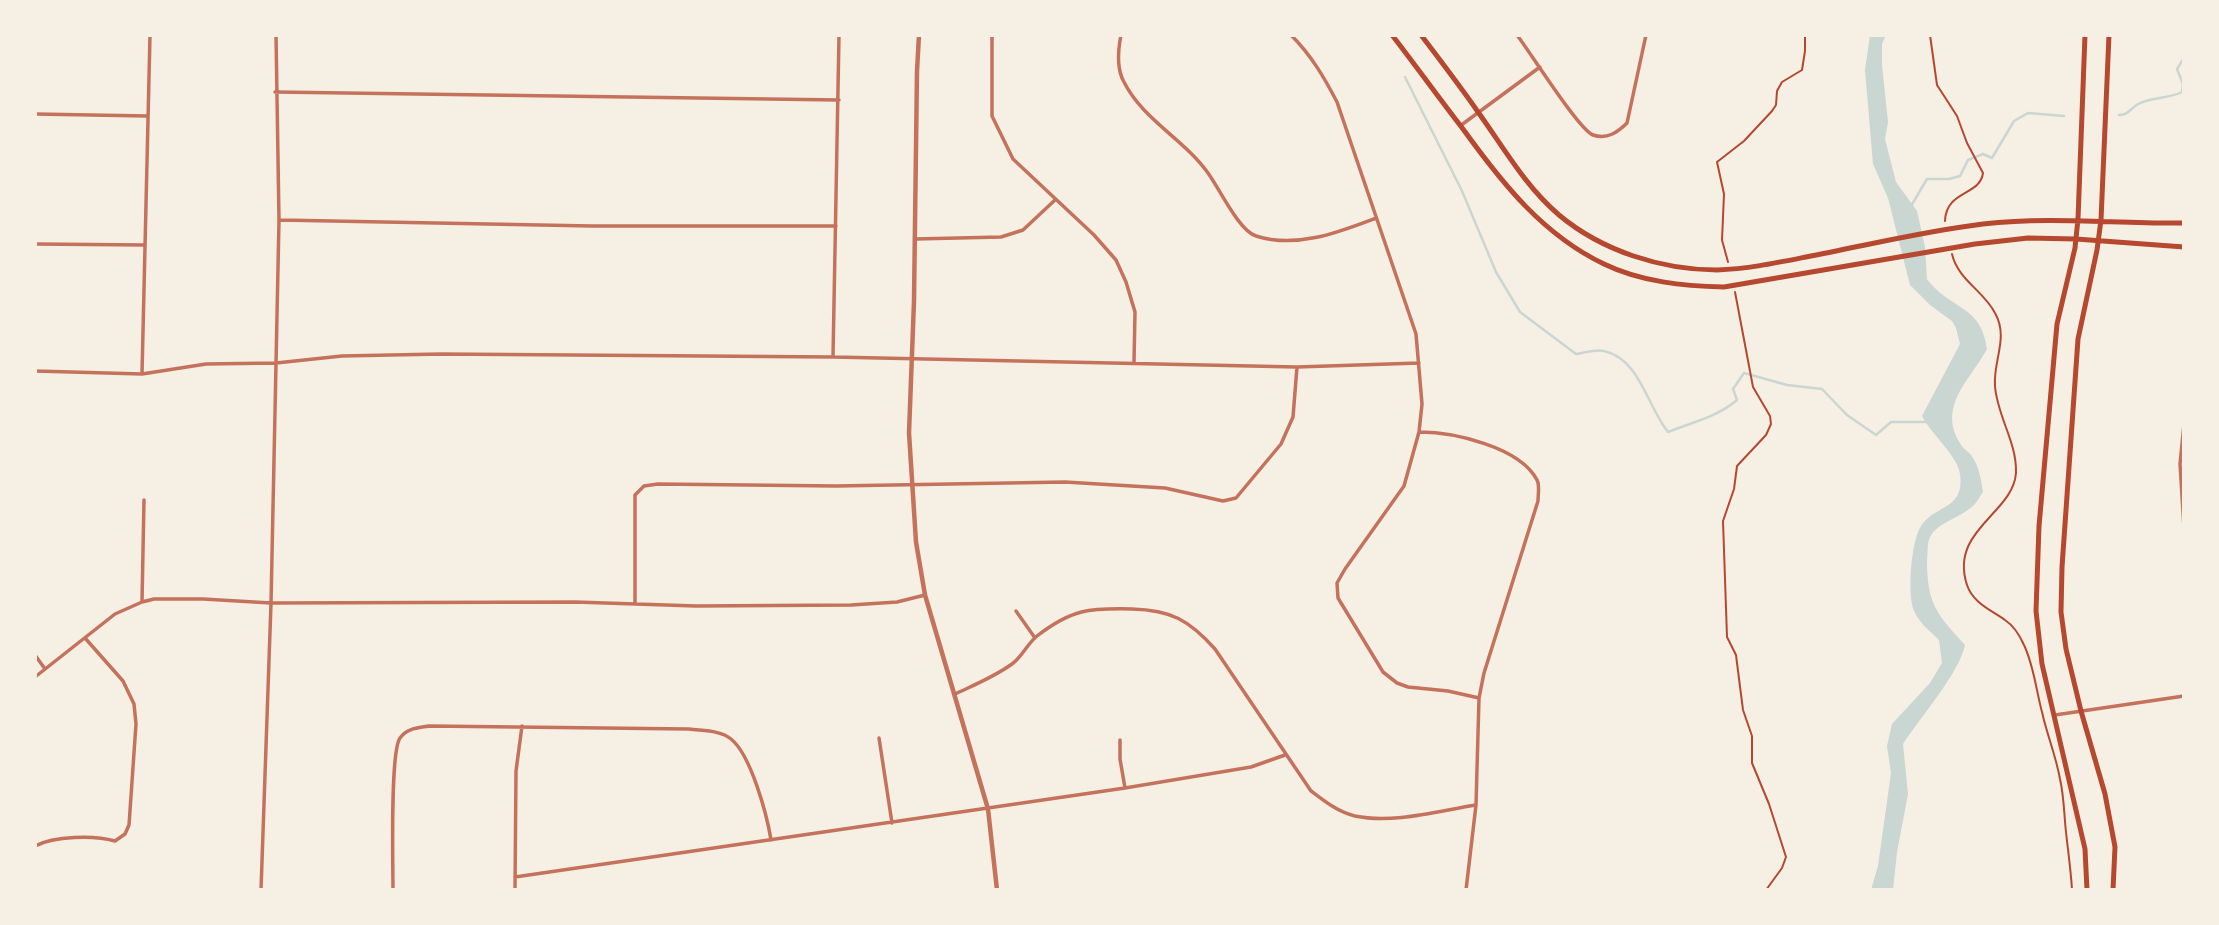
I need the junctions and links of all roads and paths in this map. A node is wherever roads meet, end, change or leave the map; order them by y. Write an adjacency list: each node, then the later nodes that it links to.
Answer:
1 (150, 35): 21 (street)
2 (276, 35): 17 (street)
3 (839, 35): 18 (street)
4 (919, 35): 31 (street)
5 (992, 35): 23 (street)
6 (1121, 35): 24 (street)
7 (1291, 35): 24 (street)
8 (1392, 35): 22 (main road)
9 (1421, 35): 19 (main road)
10 (1517, 35): 16 (street)
11 (1646, 35): 16 (street)
12 (1805, 35): 38 (path)
13 (1930, 35): 27 (path)
14 (2085, 35): 25 (main road)
15 (2109, 35): 28 (main road)
16 (1540, 66): 19 (street)
17 (275, 92): 18 (street); 26 (street)
18 (839, 100): 30 (street)
19 (1479, 112): 22 (street); 25 (main road)
20 (35, 114): 21 (street)
21 (147, 116): 35 (street)
22 (1460, 126): 32 (main road)
23 (1055, 200): 31 (street); 43 (street)
24 (1376, 218): 44 (street)
25 (2078, 219): 28 (main road); 32 (main road)
26 (279, 220): 30 (street); 42 (street)
27 (1944, 220)
28 (2101, 220): 29 (main road); 33 (main road)
29 (2184, 223)
30 (836, 226): 40 (street)
31 (915, 239): 41 (street)
32 (2076, 239): 33 (main road); 67 (main road)
33 (2099, 240): 37 (main road); 66 (main road)
34 (35, 244): 35 (street)
35 (145, 245): 47 (street)
36 (1950, 246): 85 (path)
37 (2184, 247)
38 (1728, 265)
39 (1734, 290): 84 (path)
40 (834, 357): 41 (street); 42 (street)
41 (912, 359): 43 (street); 50 (street)
42 (276, 363): 47 (street); 55 (street)
43 (1134, 363): 45 (street)
44 (1419, 363): 45 (street); 49 (street)
45 (1297, 367): 50 (street)
46 (35, 371): 47 (street)
47 (142, 374)
48 (2184, 424): 52 (street)
49 (1419, 432): 65 (street); 65 (street)
50 (912, 483): 53 (street); 56 (street)
51 (145, 500): 54 (street)
52 (2184, 528)
53 (925, 595): 56 (street); 63 (street)
54 (142, 602): 55 (street); 58 (street)
55 (271, 603): 56 (street); 79 (street)
56 (635, 605)
57 (1016, 611): 59 (street)
58 (85, 637): 61 (street); 77 (street)
59 (1035, 638): 63 (street); 71 (street)
60 (35, 655): 61 (street)
61 (45, 669): 62 (street)
62 (35, 677)
63 (955, 694): 74 (street)
64 (2184, 696): 66 (street)
65 (1479, 698): 73 (street)
66 (2081, 711): 67 (street); 87 (main road)
67 (2056, 715): 86 (main road)
68 (522, 726): 76 (street); 78 (street); 80 (street)
69 (879, 738): 75 (street)
70 (1120, 740): 72 (street)
71 (1285, 755): 72 (street); 73 (street)
72 (1125, 788): 74 (street)
73 (1476, 805): 83 (street)
74 (988, 809): 75 (street); 82 (street)
75 (892, 823): 76 (street)
76 (771, 840): 78 (street)
77 (35, 846)
78 (515, 877): 81 (street)
79 (261, 890)
80 (393, 890)
81 (515, 890)
82 (997, 890)
83 (1466, 890)
84 (1766, 890)
85 (2072, 890)
86 (2087, 890)
87 (2113, 890)

